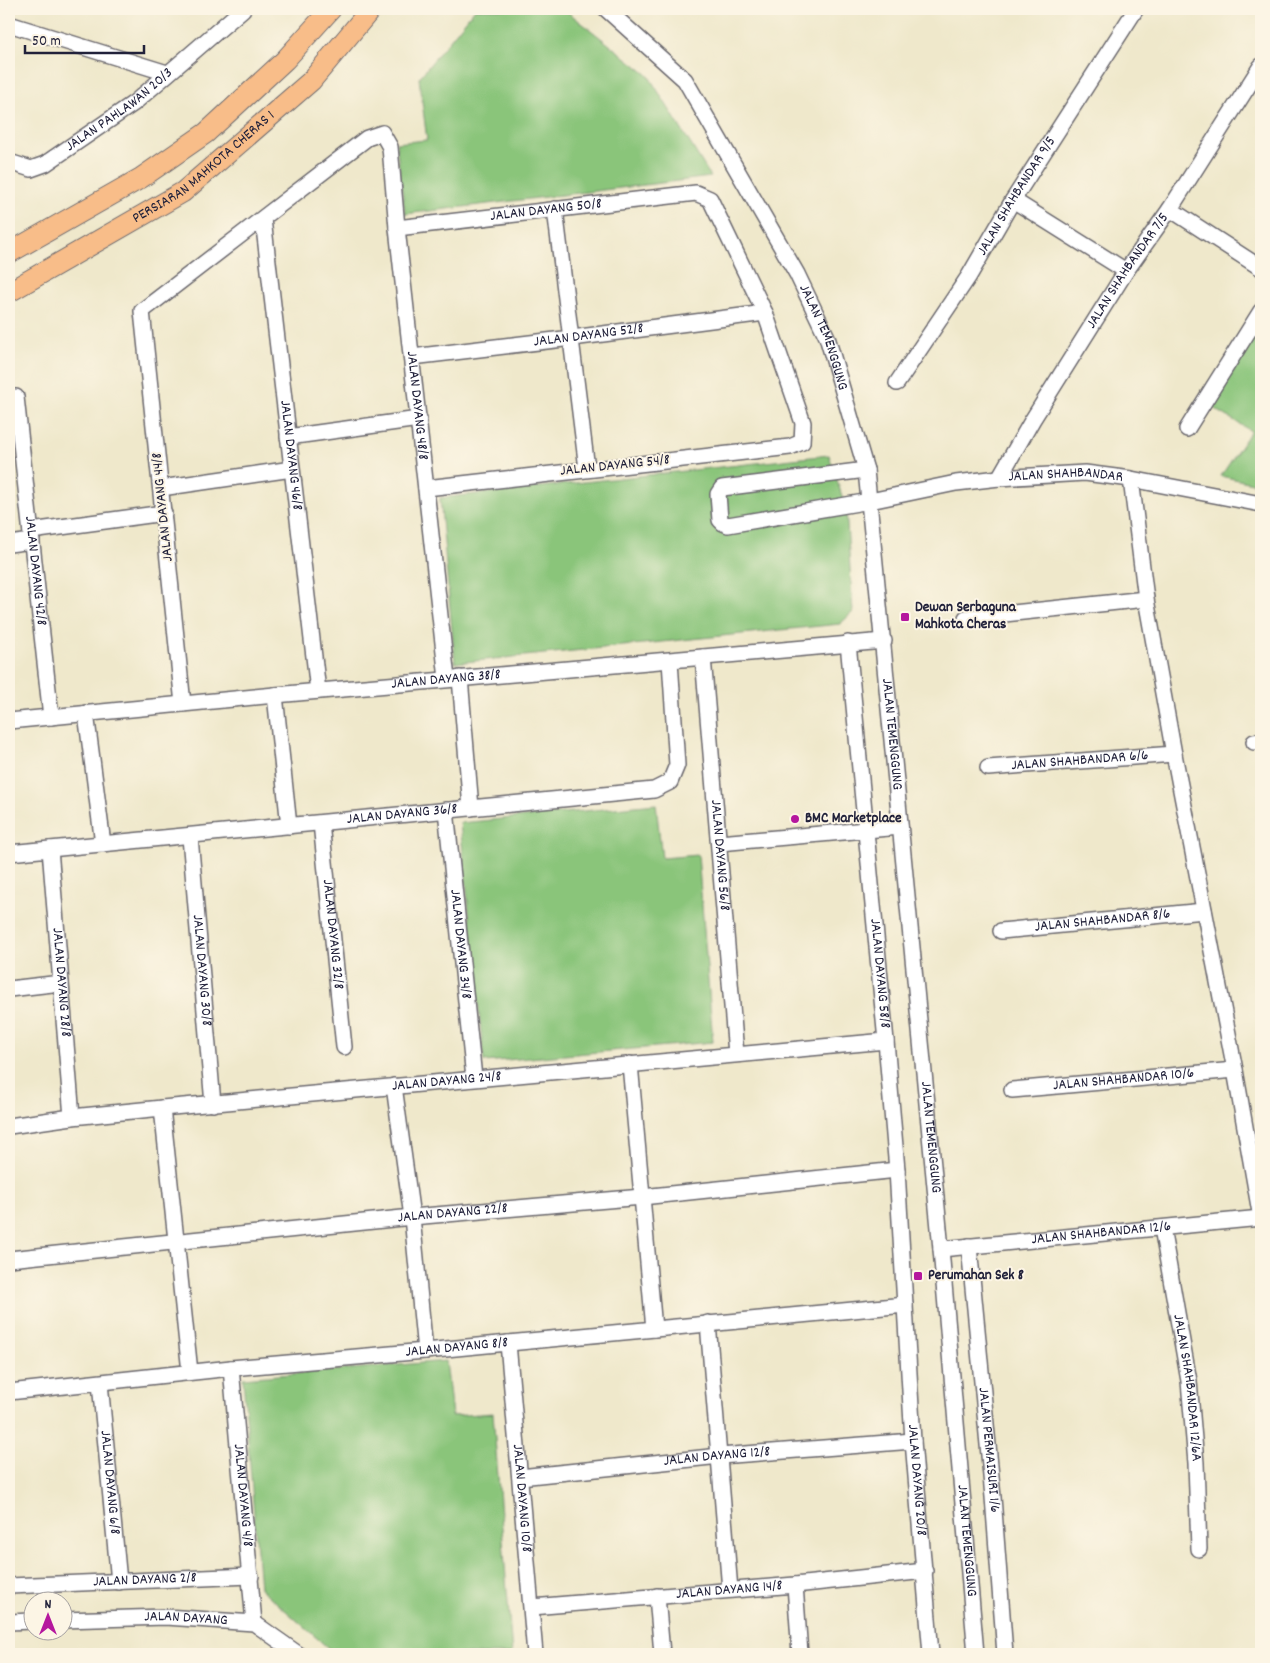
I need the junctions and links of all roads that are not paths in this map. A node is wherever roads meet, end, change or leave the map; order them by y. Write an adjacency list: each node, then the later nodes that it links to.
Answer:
1 (243, 9): 8 (street, JALAN PAHLAWAN 20/3)
2 (331, 9): 15 (main road, PERSIARAN MAHKOTA CHERAS 1)
3 (372, 9): 18 (main road, PERSIARAN MAHKOTA CHERAS 1)
4 (606, 9): 30 (street, JALAN TEMENGGUNG)
5 (1136, 9): 10 (street, JALAN SHAHBANDAR 9/5)
6 (9, 24): 8 (street)
7 (1261, 66): 12 (street, JALAN SHAHBANDAR 7/5)
8 (167, 73): 9 (street, JALAN PAHLAWAN 20/3)
9 (9, 162)
10 (1013, 200): 17 (street); 23 (street, JALAN SHAHBANDAR 9/5)
11 (555, 209): 14 (street, JALAN DAYANG 50/8); 20 (street, JALAN DAYANG 50/8); 21 (street)
12 (1170, 209): 16 (street); 17 (street, JALAN SHAHBANDAR 7/5)
13 (263, 220): 14 (street, JALAN DAYANG 48/8); 27 (street, JALAN DAYANG 46/8); 33 (street, JALAN DAYANG 44/8)
14 (397, 228): 22 (street, JALAN DAYANG 48/8)
15 (9, 252)
16 (1261, 268)
17 (1126, 270): 31 (street, JALAN SHAHBANDAR 7/5)
18 (9, 292)
19 (1261, 312): 26 (street)
20 (766, 313): 21 (street, JALAN DAYANG 52/8); 28 (street, JALAN DAYANG 54/8)
21 (572, 338): 22 (street, JALAN DAYANG 52/8); 28 (street)
22 (412, 357): 25 (street, JALAN DAYANG 48/8)
23 (897, 383)
24 (16, 397): 38 (street, JALAN DAYANG 42/8)
25 (419, 419): 27 (street); 34 (street, JALAN DAYANG 48/8)
26 (1187, 429)
27 (288, 437): 29 (street, JALAN DAYANG 46/8)
28 (587, 469): 34 (street, JALAN DAYANG 54/8)
29 (292, 470): 33 (street); 47 (street, JALAN DAYANG 46/8)
30 (866, 470): 35 (street, JALAN TEMENGGUNG); 35 (street, JALAN SHAHBANDAR)
31 (999, 478): 32 (street, JALAN SHAHBANDAR); 35 (street, JALAN SHAHBANDAR)
32 (1131, 479): 36 (street, JALAN SHAHBANDAR); 40 (street)
33 (161, 488): 37 (street, JALAN DAYANG 44/8)
34 (426, 488): 46 (street, JALAN DAYANG 48/8)
35 (870, 501): 42 (street, JALAN TEMENGGUNG)
36 (1261, 504)
37 (164, 513): 38 (street); 49 (street, JALAN DAYANG 44/8)
38 (32, 536): 39 (street); 51 (street, JALAN DAYANG 42/8)
39 (9, 544)
40 (1146, 600): 41 (street); 53 (street)
41 (966, 618)
42 (884, 641): 43 (street, JALAN DAYANG 38/8); 59 (street, JALAN TEMENGGUNG)
43 (848, 644): 44 (street, JALAN DAYANG 38/8); 60 (street, JALAN DAYANG 58/8)
44 (703, 657): 45 (street, JALAN DAYANG 38/8); 63 (street, JALAN DAYANG 56/8)
45 (670, 661): 46 (street, JALAN DAYANG 38/8); 55 (street, JALAN DAYANG 36/8)
46 (454, 679): 47 (street, JALAN DAYANG 38/8); 55 (street, JALAN DAYANG 48/8)
47 (318, 691): 48 (street, JALAN DAYANG 38/8)
48 (275, 695): 49 (street, JALAN DAYANG 38/8); 58 (street)
49 (183, 704): 50 (street, JALAN DAYANG 38/8)
50 (86, 713): 51 (street, JALAN DAYANG 38/8); 62 (street)
51 (51, 717): 52 (street, JALAN DAYANG 38/8)
52 (9, 721)
53 (1174, 754): 54 (street, JALAN SHAHBANDAR 6/6); 66 (street)
54 (988, 768)
55 (471, 808): 56 (street, JALAN DAYANG 36/8)
56 (446, 810): 57 (street, JALAN DAYANG 36/8); 75 (street, JALAN DAYANG 34/8)
57 (321, 823): 58 (street, JALAN DAYANG 36/8); 71 (street, JALAN DAYANG 32/8)
58 (289, 826): 61 (street, JALAN DAYANG 36/8)
59 (900, 827): 60 (street); 89 (street, JALAN TEMENGGUNG)
60 (866, 831): 63 (street); 70 (street, JALAN DAYANG 58/8)
61 (190, 837): 62 (street, JALAN DAYANG 36/8); 78 (street, JALAN DAYANG 30/8)
62 (103, 844): 64 (street, JALAN DAYANG 36/8)
63 (719, 844): 72 (street, JALAN DAYANG 56/8)
64 (50, 849): 65 (street, JALAN DAYANG 36/8); 68 (street, JALAN DAYANG 28/8)
65 (9, 853)
66 (1204, 911): 67 (street, JALAN SHAHBANDAR 8/6); 74 (street)
67 (1001, 931)
68 (61, 983): 69 (street); 80 (street, JALAN DAYANG 28/8)
69 (9, 989)
70 (886, 1041): 72 (street, JALAN DAYANG 24/8); 82 (street, JALAN DAYANG 58/8)
71 (344, 1047)
72 (736, 1054): 73 (street, JALAN DAYANG 24/8)
73 (630, 1064): 75 (street, JALAN DAYANG 24/8); 83 (street)
74 (1235, 1070): 77 (street, JALAN SHAHBANDAR 10/6); 85 (street)
75 (474, 1078): 76 (street, JALAN DAYANG 24/8)
76 (394, 1086): 78 (street, JALAN DAYANG 24/8); 84 (street)
77 (1012, 1090)
78 (213, 1104): 79 (street, JALAN DAYANG 24/8)
79 (162, 1108): 80 (street, JALAN DAYANG 24/8); 87 (street)
80 (72, 1117): 81 (street, JALAN DAYANG 24/8)
81 (9, 1126)
82 (897, 1170): 83 (street, JALAN DAYANG 22/8); 91 (street, JALAN DAYANG 58/8)
83 (642, 1197): 84 (street, JALAN DAYANG 22/8); 93 (street)
84 (412, 1217): 87 (street, JALAN DAYANG 22/8); 95 (street)
85 (1261, 1218): 86 (street, JALAN SHAHBANDAR 12/6)
86 (1162, 1228): 88 (street, JALAN SHAHBANDAR 12/6); 103 (street, JALAN SHAHBANDAR 12/6A)
87 (177, 1240): 90 (street, JALAN DAYANG 22/8); 97 (street)
88 (969, 1246): 89 (street, JALAN SHAHBANDAR 12/6); 122 (street, JALAN PERMAISURI 1/6)
89 (941, 1249): 121 (street, JALAN TEMENGGUNG)
90 (9, 1259)
91 (905, 1305): 92 (street, JALAN DAYANG 8/8); 100 (street, JALAN DAYANG 20/8)
92 (708, 1323): 93 (street, JALAN DAYANG 8/8); 101 (street)
93 (654, 1329): 94 (street, JALAN DAYANG 8/8)
94 (508, 1343): 95 (street, JALAN DAYANG 8/8); 102 (street, JALAN DAYANG 10/8)
95 (425, 1351): 96 (street, JALAN DAYANG 8/8)
96 (231, 1368): 97 (street, JALAN DAYANG 8/8); 105 (street, JALAN DAYANG 4/8)
97 (190, 1372): 98 (street, JALAN DAYANG 8/8)
98 (100, 1383): 99 (street, JALAN DAYANG 8/8); 106 (street, JALAN DAYANG 6/8)
99 (9, 1392)
100 (913, 1441): 101 (street, JALAN DAYANG 12/8); 104 (street, JALAN DAYANG 20/8)
101 (720, 1456): 102 (street, JALAN DAYANG 12/8); 109 (street)
102 (520, 1477): 111 (street, JALAN DAYANG 10/8)
103 (1199, 1550)
104 (925, 1571): 107 (street, JALAN DAYANG 14/8); 120 (street, JALAN DAYANG 20/8)
105 (251, 1576): 106 (street, JALAN DAYANG 2/8); 115 (street, JALAN DAYANG 4/8)
106 (119, 1582): 108 (street, JALAN DAYANG 2/8)
107 (795, 1585): 109 (street, JALAN DAYANG 14/8); 119 (street)
108 (9, 1586)
109 (730, 1590): 110 (street, JALAN DAYANG 14/8)
110 (657, 1596): 111 (street, JALAN DAYANG 14/8); 118 (street)
111 (532, 1607): 117 (street, JALAN DAYANG 10/8)
112 (72, 1620): 115 (street, JALAN DAYANG)
113 (22, 1621): 114 (street)
114 (9, 1622)
115 (254, 1623): 116 (street)
116 (298, 1654)
117 (535, 1654)
118 (662, 1654)
119 (800, 1654)
120 (931, 1654)
121 (976, 1654)
122 (1005, 1654)

